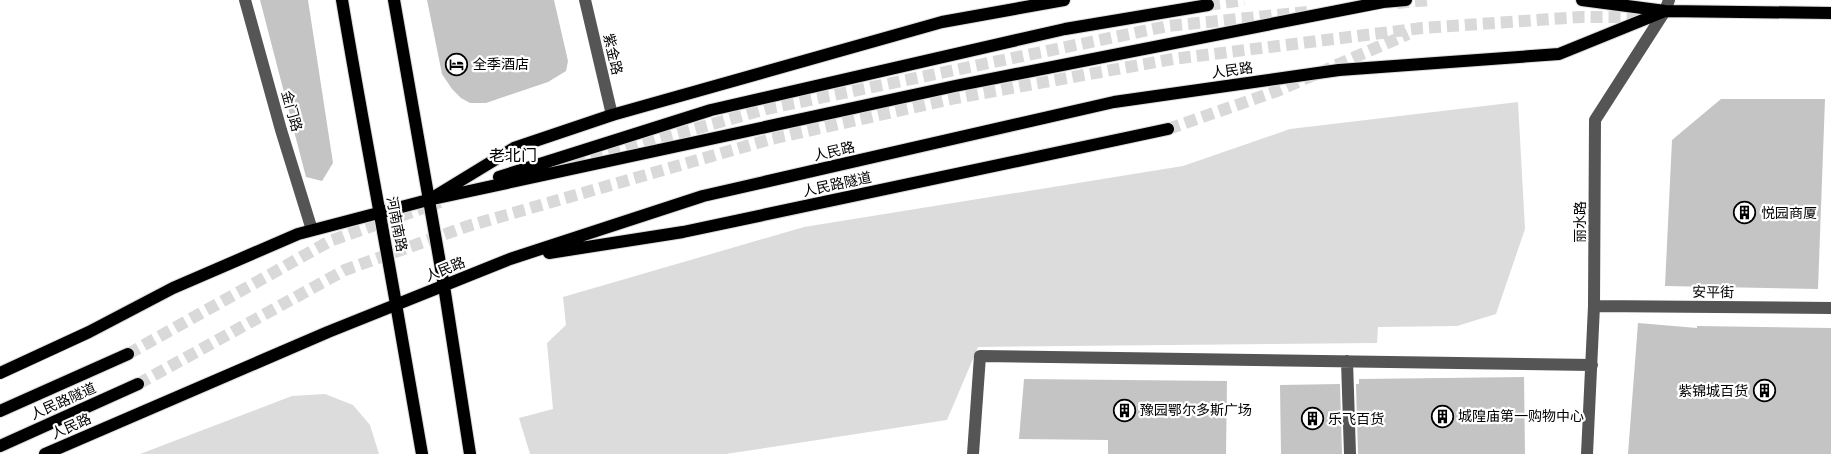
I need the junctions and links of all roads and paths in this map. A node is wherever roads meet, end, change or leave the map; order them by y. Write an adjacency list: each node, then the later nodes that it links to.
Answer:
1 (245, 0): 15 (street, 金门路)
2 (342, 0): 14 (main road, 河南南路)
3 (394, 0): 13 (main road)
4 (585, 0): 11 (street, 紫金路)
5 (1064, 0): 11 (main road)
6 (1406, 0): 13 (main road)
7 (1582, 0): 9 (main road, 人民路)
8 (1208, 5): 13 (main road)
9 (1667, 5): 10 (main road, 人民路); 16 (main road, 人民路); 19 (street, 丽水路)
10 (1831, 13)
11 (612, 115): 13 (main road)
12 (1168, 129): 16 (main road, 人民路隧道)
13 (428, 200): 14 (main road); 17 (main road)
14 (379, 212): 15 (main road); 18 (main road, 河南南路)
15 (312, 230): 24 (main road)
16 (510, 259): 17 (main road, 人民路)
17 (444, 286): 18 (main road, 人民路); 30 (main road)
18 (396, 305): 28 (main road, 人民路); 29 (main road, 河南南路)
19 (1594, 306): 20 (street, 安平街); 23 (street, 丽水路)
20 (1831, 308)
21 (128, 354): 26 (main road, 人民路隧道)
22 (1347, 361): 23 (street); 31 (street); 32 (street)
23 (1592, 365): 33 (street, 丽水路)
24 (0, 373)
25 (138, 384): 27 (main road, 人民路隧道)
26 (0, 411)
27 (0, 446)
28 (45, 454)
29 (422, 454)
30 (470, 454)
31 (973, 454)
32 (1350, 454)
33 (1587, 454)

